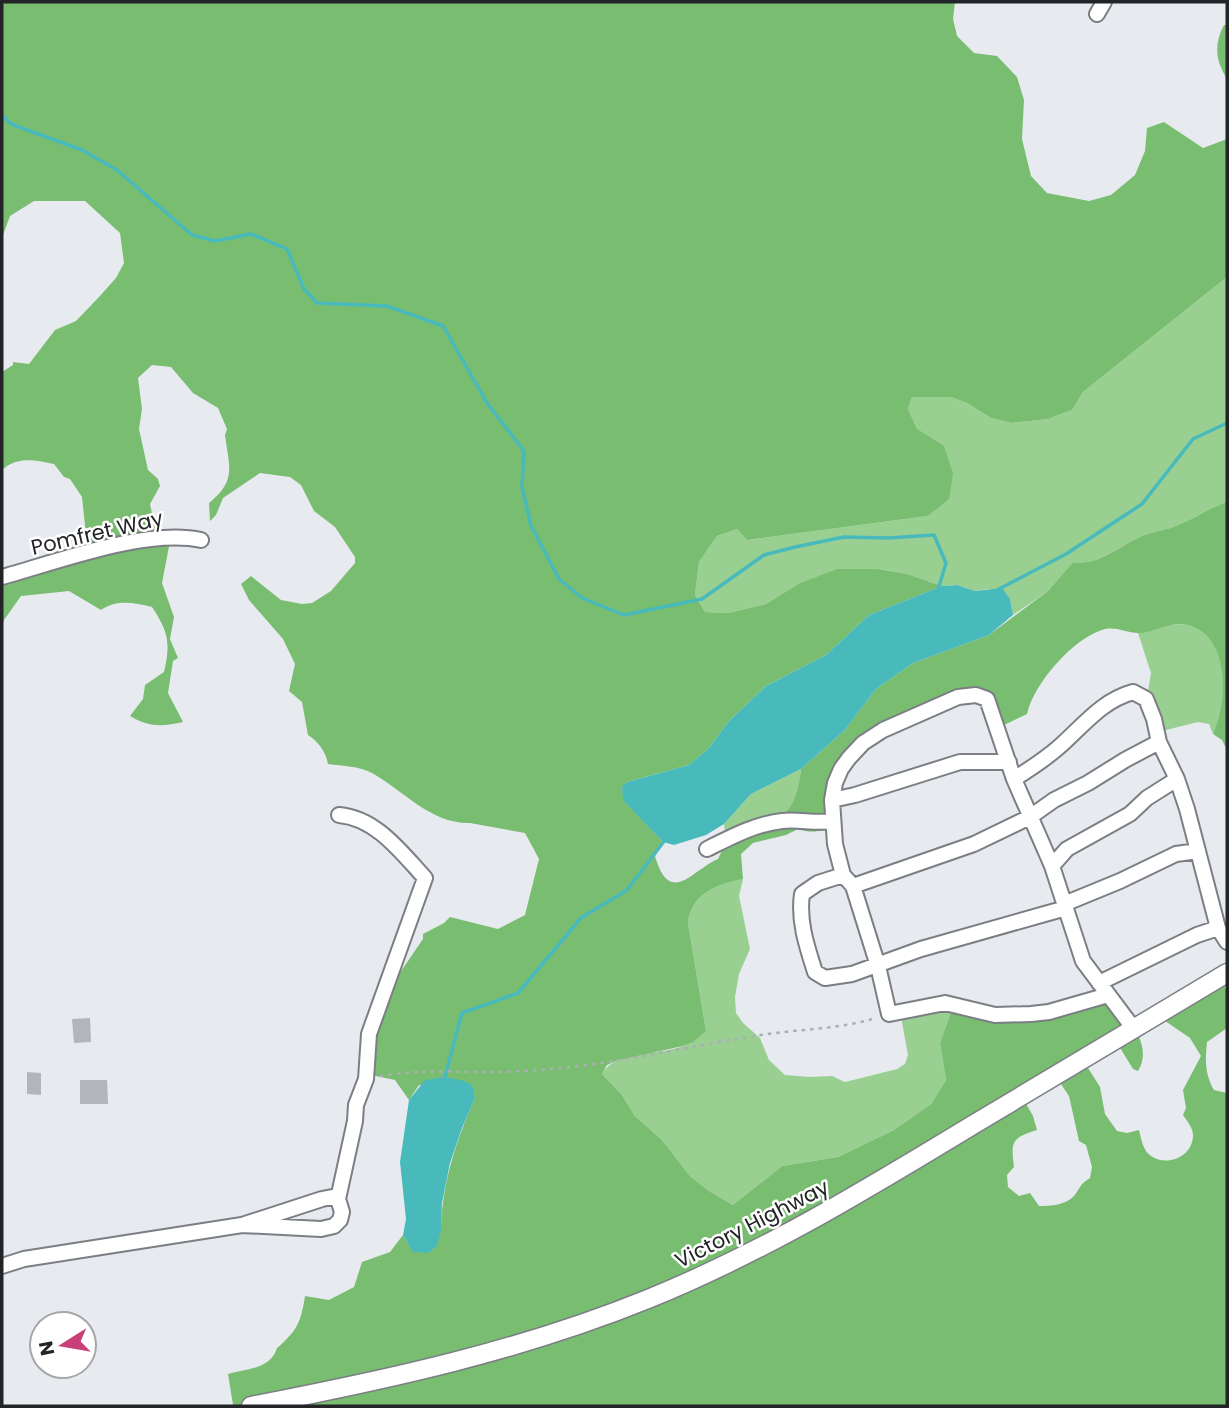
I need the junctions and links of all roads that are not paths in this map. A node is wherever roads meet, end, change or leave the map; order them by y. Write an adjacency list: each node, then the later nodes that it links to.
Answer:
1 (201, 540): 2 (street, Pomfret Way)
2 (2, 577)
3 (1159, 742): 5 (street); 6 (street); 9 (street)
4 (1009, 762): 5 (street); 7 (street); 7 (street)
5 (1014, 779): 9 (street)
6 (1177, 779): 12 (street); 13 (street)
7 (832, 800): 10 (street)
8 (339, 815): 23 (street)
9 (1030, 817): 13 (street); 14 (street)
10 (833, 821): 11 (street); 14 (street)
11 (708, 849)
12 (1198, 850): 15 (street); 16 (street)
13 (1052, 866): 15 (street)
14 (848, 881): 18 (street); 18 (street)
15 (1065, 906): 18 (street); 20 (street)
16 (1218, 928): 17 (street); 20 (street)
17 (1227, 942)
18 (878, 966): 21 (street)
19 (1227, 973): 22 (main road, Victory Highway)
20 (1099, 983): 21 (street)
21 (1108, 995): 22 (street)
22 (1134, 1029): 26 (main road, Victory Highway)
23 (338, 1199): 24 (street); 24 (street)
24 (242, 1226): 25 (street)
25 (5, 1262)
26 (251, 1406)

